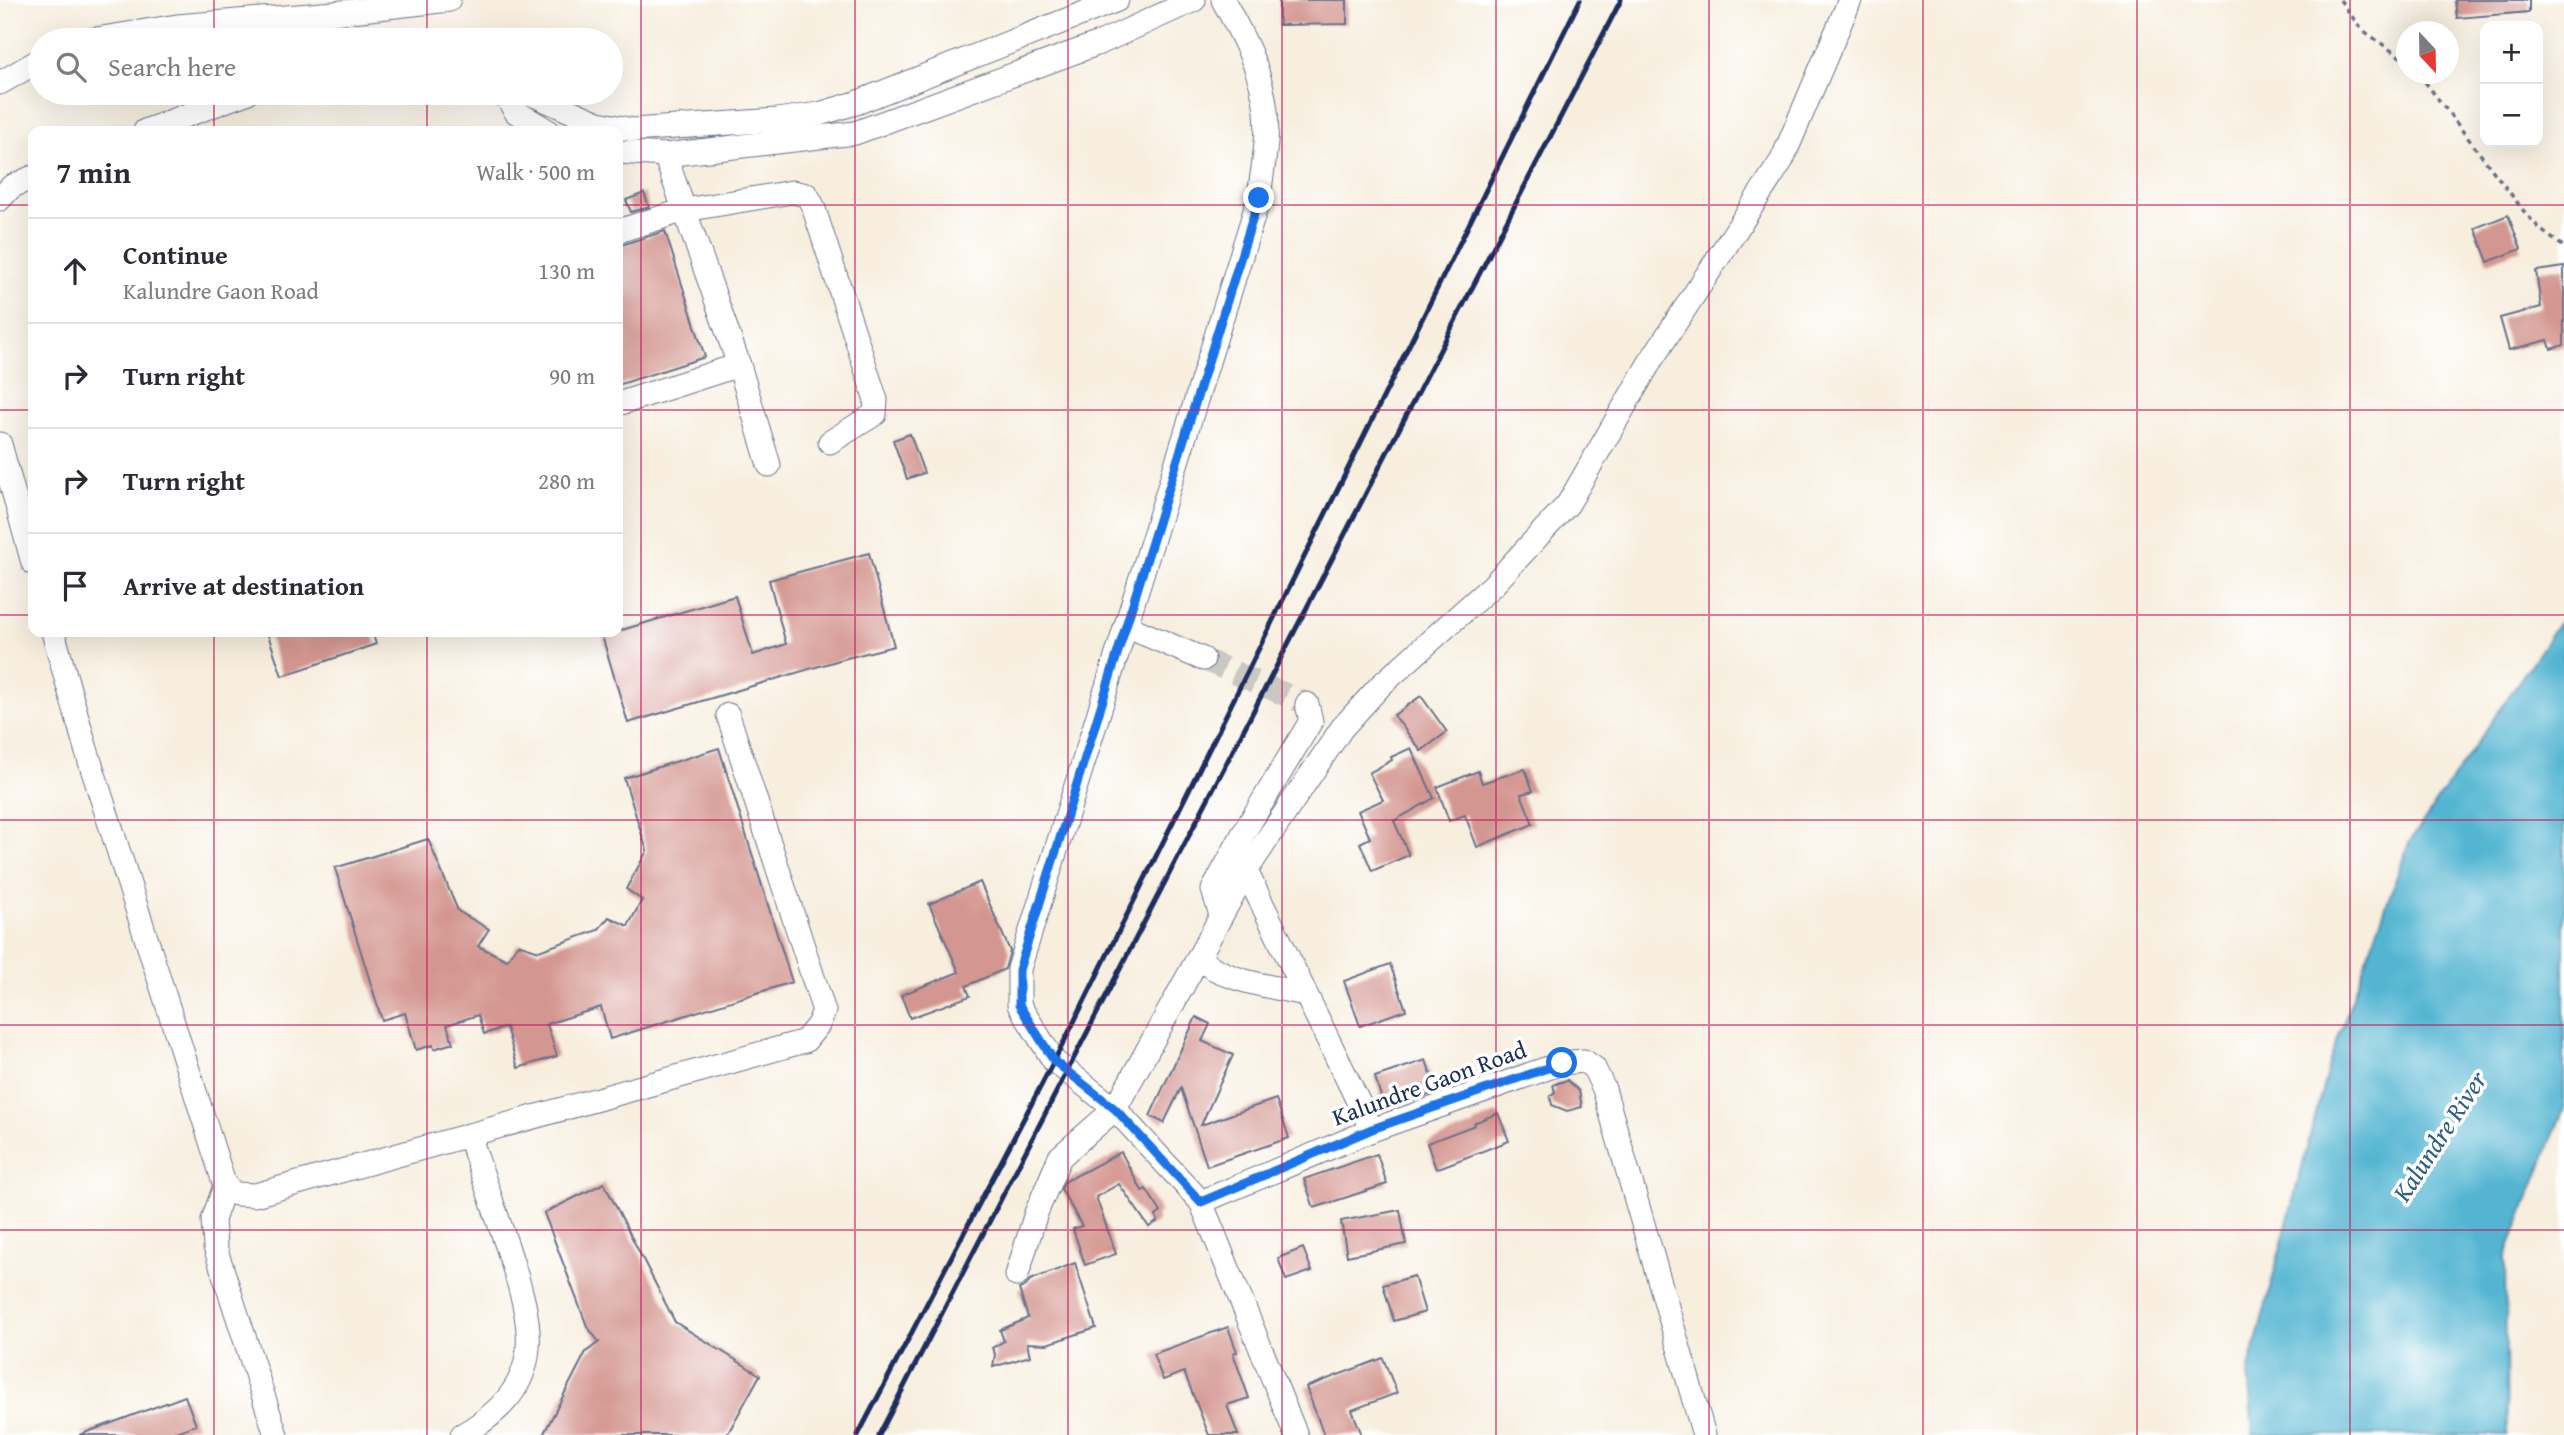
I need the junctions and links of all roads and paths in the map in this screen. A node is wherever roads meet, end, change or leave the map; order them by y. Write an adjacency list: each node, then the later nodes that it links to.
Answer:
1 (449, 0): 7 (street)
2 (1117, 0): 18 (street)
3 (1194, 0): 20 (street)
4 (1223, 0): 33 (street)
5 (1850, 0): 38 (street)
6 (2340, 0): 8 (path)
7 (164, 28)
8 (2396, 54)
9 (28, 67): 10 (street)
10 (0, 83)
11 (2427, 84): 25 (path)
12 (214, 105): 15 (street)
13 (512, 105): 16 (street)
14 (557, 105): 17 (street)
15 (158, 126)
16 (540, 126)
17 (613, 126)
18 (623, 128)
19 (623, 152): 20 (street)
20 (665, 155): 23 (street)
21 (28, 179): 22 (street)
22 (0, 199)
23 (685, 209): 24 (street); 26 (street); 28 (street)
24 (623, 229)
25 (2564, 247)
26 (740, 365): 27 (street); 30 (street)
27 (623, 402)
28 (830, 442)
29 (0, 444): 31 (street)
30 (769, 465)
31 (25, 497): 32 (street)
32 (28, 522)
33 (1126, 626): 35 (street); 42 (street)
34 (54, 637): 45 (street)
35 (1203, 659)
36 (1307, 704): 39 (street)
37 (728, 715): 44 (street)
38 (1245, 871): 39 (street); 41 (street)
39 (1221, 915): 40 (street)
40 (1198, 958): 41 (street); 42 (street)
41 (1305, 993): 43 (street)
42 (1115, 1109): 46 (street); 47 (street)
43 (1372, 1129): 46 (street, Kalundre Gaon Road); 51 (street, Kalundre Gaon Road)
44 (470, 1135): 45 (street); 49 (street)
45 (225, 1186): 48 (street)
46 (1201, 1202): 50 (street)
47 (1017, 1275)
48 (276, 1435)
49 (462, 1435)
50 (1296, 1435)
51 (1704, 1435)

